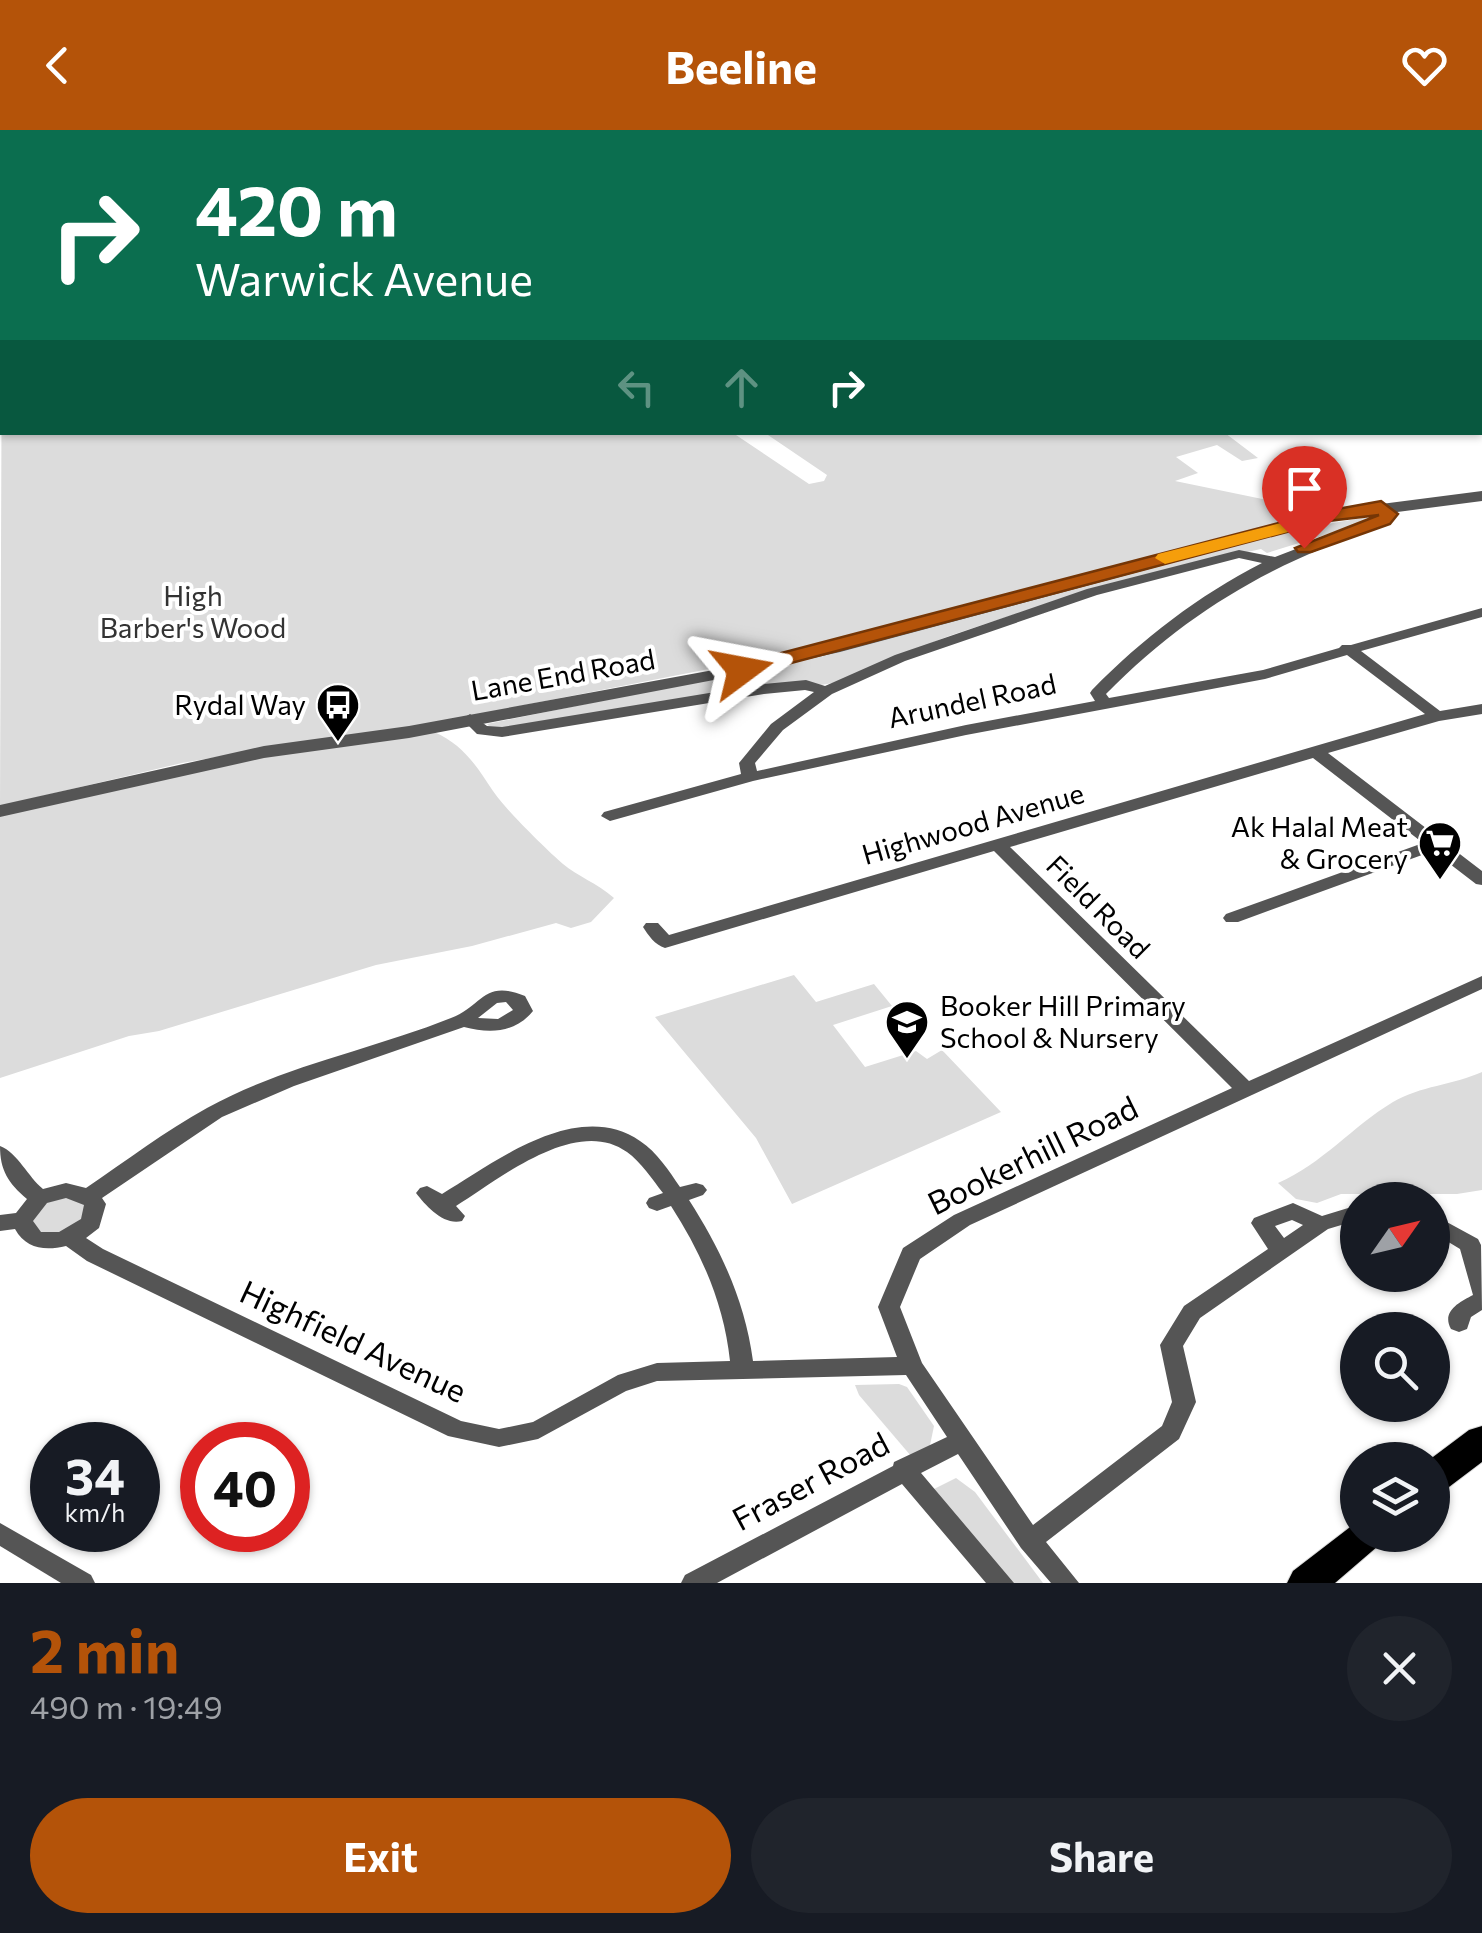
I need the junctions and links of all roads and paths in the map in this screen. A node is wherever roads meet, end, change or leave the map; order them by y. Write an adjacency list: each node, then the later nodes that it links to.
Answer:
1 (1482, 496): 2 (street, Lane End Road)
2 (1381, 506): 3 (street); 10 (street, Lane End Road)
3 (1274, 561): 6 (street); 7 (street)
4 (1482, 612): 5 (street, Arundel Road)
5 (1348, 648): 7 (street, Arundel Road); 9 (street)
6 (826, 691): 10 (street); 12 (street)
7 (1103, 702): 12 (street, Arundel Road)
8 (1482, 710): 9 (street, Highwood Avenue)
9 (1437, 716): 11 (street, Highwood Avenue)
10 (470, 720): 13 (street, Lane End Road)
11 (1317, 753): 15 (street); 16 (street, Highwood Avenue)
12 (750, 777): 14 (street, Arundel Road)
13 (0, 811)
14 (623, 834)
15 (1433, 845): 18 (street); 20 (street)
16 (998, 846): 21 (street, Highwood Avenue); 24 (street, Field Road)
17 (1482, 856): 18 (street)
18 (1460, 864): 19 (street)
19 (1482, 880)
20 (1232, 918)
21 (652, 927)
22 (1482, 982): 24 (street, Bookerhill Road)
23 (463, 1022): 26 (street)
24 (1247, 1091): 36 (street, Bookerhill Road)
25 (0, 1154): 27 (street)
26 (89, 1196): 27 (street); 32 (street)
27 (40, 1198): 30 (street)
28 (441, 1204): 37 (street)
29 (1340, 1218): 43 (street)
30 (11, 1221): 32 (street)
31 (1450, 1232): 33 (street)
32 (70, 1238): 37 (street, Highfield Avenue)
33 (1482, 1290)
34 (1482, 1300): 35 (street)
35 (1459, 1323)
36 (912, 1366): 37 (street, Highfield Avenue); 38 (street, Bookerhill Road)
37 (742, 1368)
38 (961, 1441): 41 (street, Fraser Road); 43 (street, Bookerhill Road)
39 (1482, 1441): 40 (highway)
40 (1450, 1465)
41 (904, 1469): 46 (street, Fraser Road); 47 (street)
42 (0, 1533): 45 (street)
43 (1030, 1541): 48 (street, Bookerhill Road)
44 (1344, 1552): 49 (highway)
45 (82, 1583)
46 (694, 1583)
47 (1001, 1583)
48 (1066, 1583)
49 (1307, 1583)

